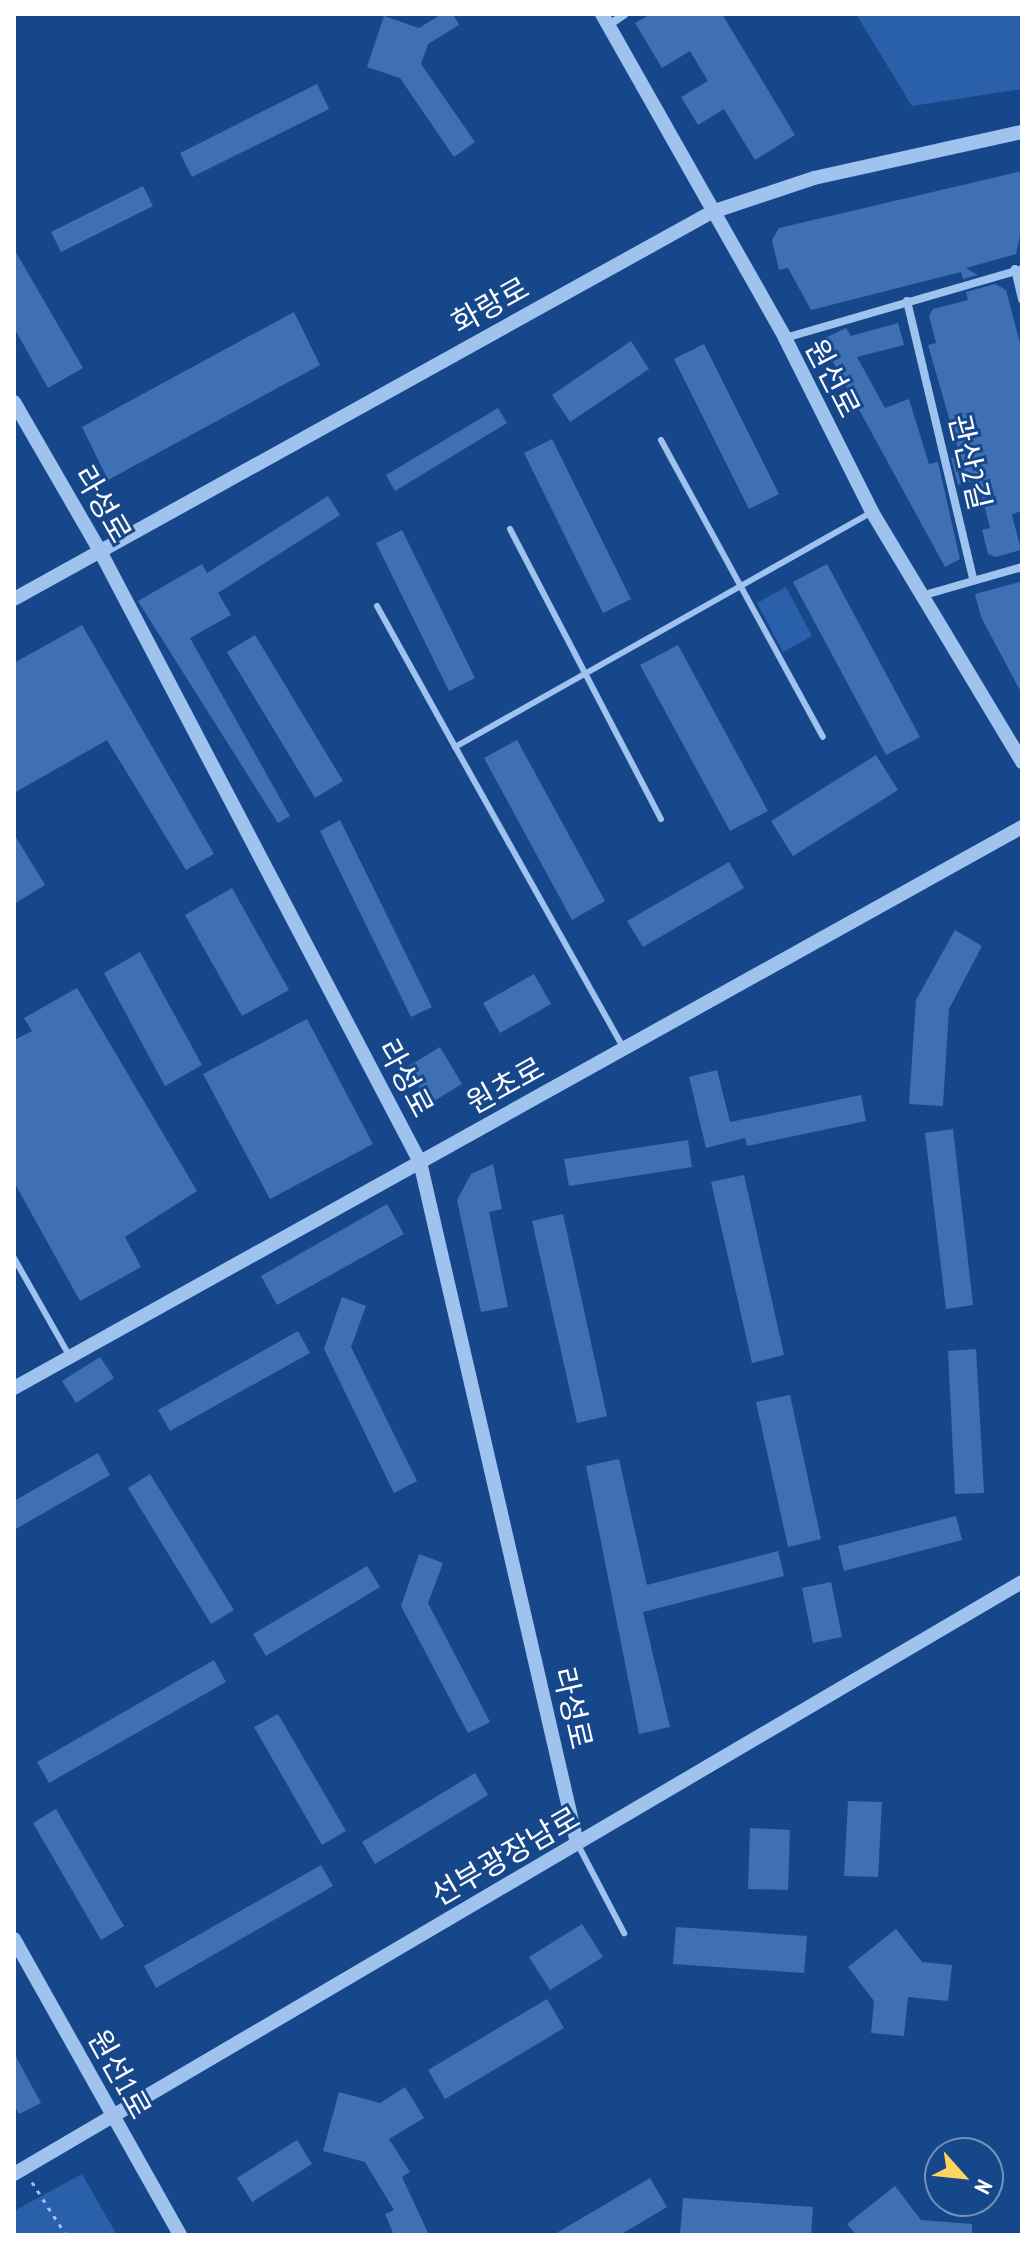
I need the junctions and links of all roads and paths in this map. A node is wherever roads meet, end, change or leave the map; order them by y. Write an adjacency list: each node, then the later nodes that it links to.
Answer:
1 (625, 14): 2 (street)
2 (605, 20): 4 (street, 원선로)
3 (1022, 132): 4 (street, 화랑로)
4 (712, 212): 8 (street, 원선로); 13 (street, 화랑로)
5 (1018, 269): 6 (street); 7 (street)
6 (1022, 299)
7 (907, 301): 8 (street); 15 (street, 관산2길)
8 (785, 338): 11 (street, 원선로)
9 (14, 402): 13 (street, 라성로)
10 (661, 440): 16 (lane)
11 (872, 512): 16 (lane); 17 (street, 원선로)
12 (510, 529): 20 (lane)
13 (100, 551): 18 (street, 화랑로); 27 (street, 라성로)
14 (1022, 567): 15 (street)
15 (973, 579): 17 (street)
16 (742, 585): 20 (lane); 21 (lane)
17 (921, 596): 23 (street, 원선로)
18 (14, 599)
19 (377, 606): 22 (lane)
20 (586, 674): 22 (lane); 24 (lane)
21 (823, 737)
22 (455, 747): 26 (lane)
23 (1022, 762)
24 (661, 819)
25 (1022, 827): 26 (street, 원초로)
26 (624, 1049): 27 (street, 원초로)
27 (420, 1162): 29 (street, 원초로); 32 (street, 라성로)
28 (14, 1258): 29 (lane)
29 (70, 1357): 30 (street, 원초로)
30 (14, 1388)
31 (1022, 1582): 32 (street, 선부광장남로)
32 (577, 1843): 33 (lane); 35 (street, 선부광장남로)
33 (624, 1933)
34 (14, 1939): 35 (street, 원선1로)
35 (113, 2116): 36 (street, 선부광장남로); 38 (street, 원선1로)
36 (19, 2171): 37 (path)
37 (66, 2235)
38 (180, 2235)

